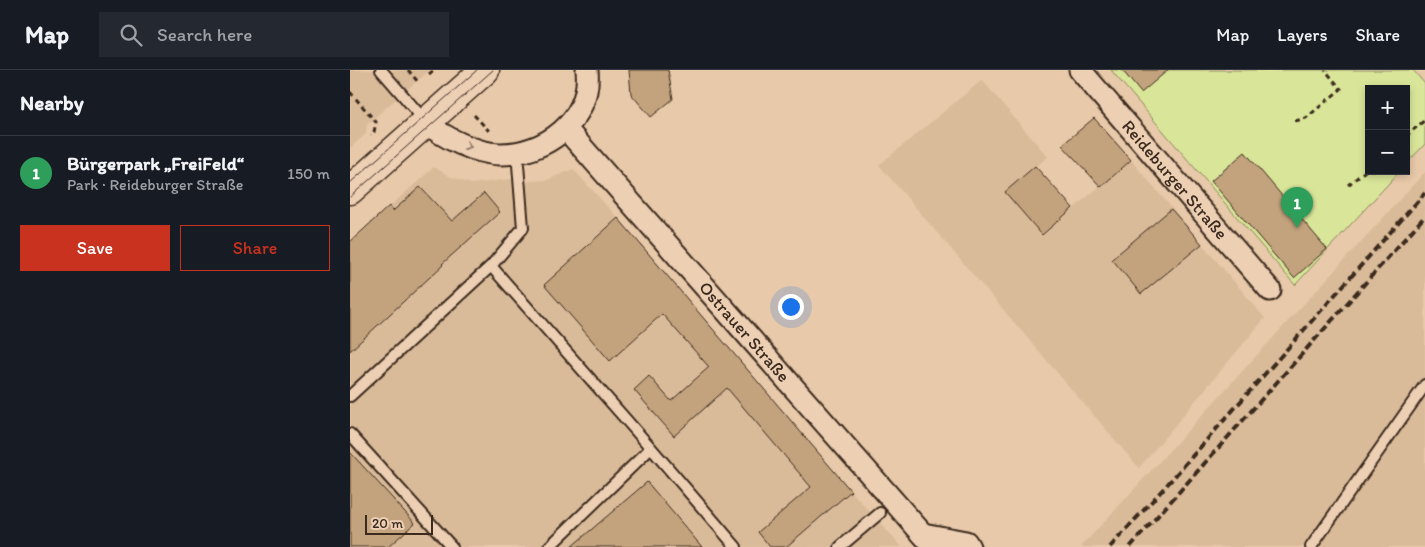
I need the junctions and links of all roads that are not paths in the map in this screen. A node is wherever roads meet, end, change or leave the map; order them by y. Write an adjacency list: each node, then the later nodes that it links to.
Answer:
1 (381, 70): 5 (lane)
2 (485, 70): 5 (street)
3 (587, 70): 6 (street)
4 (1080, 70): 10 (street, Reideburger Straße)
5 (426, 122): 7 (street, one-way to 7); 8 (street)
6 (566, 129): 7 (street); 16 (street, Ostrauer Straße)
7 (517, 152): 9 (lane)
8 (350, 190)
9 (491, 266): 12 (lane); 14 (lane)
10 (1270, 290)
11 (1425, 385): 22 (lane)
12 (350, 396)
13 (350, 434): 17 (lane)
14 (651, 448): 18 (lane); 19 (lane)
15 (880, 513): 20 (lane)
16 (929, 541): 21 (street, Ostrauer Straße)
17 (452, 547)
18 (550, 547)
19 (736, 547)
20 (840, 547)
21 (969, 547)
22 (1311, 547)

